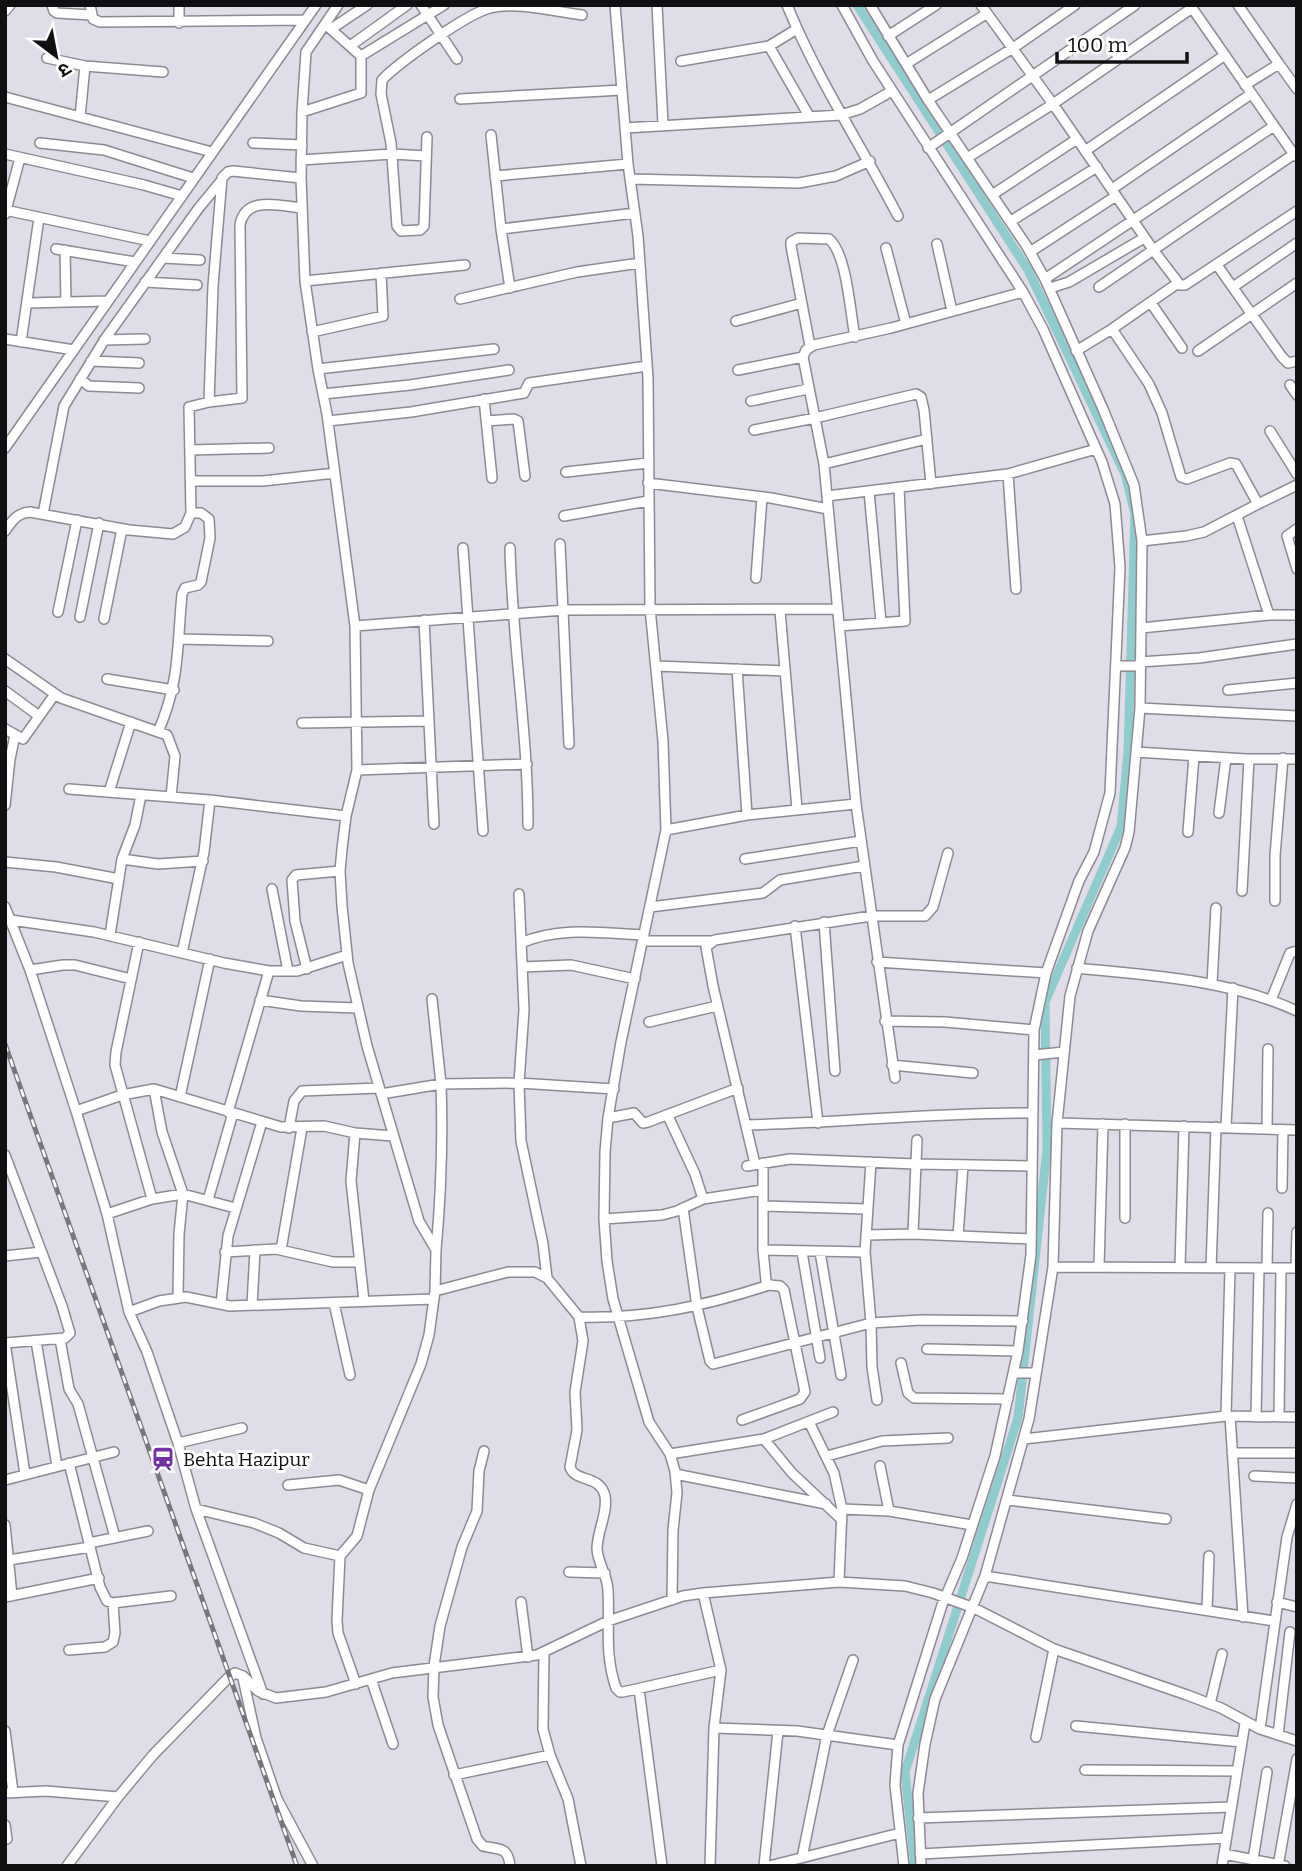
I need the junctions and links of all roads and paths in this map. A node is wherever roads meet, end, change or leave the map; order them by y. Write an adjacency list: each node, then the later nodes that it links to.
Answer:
1 (10, 5): 22 (street)
2 (52, 5): 21 (street)
3 (179, 5): 26 (street)
4 (316, 5): 25 (street)
5 (338, 5): 27 (street)
6 (368, 5): 27 (street)
7 (407, 5): 31 (street)
8 (421, 5): 23 (street)
9 (444, 5): 23 (street)
10 (615, 5): 46 (street)
11 (657, 5): 57 (street)
12 (787, 5): 28 (street)
13 (842, 5): 47 (street)
14 (936, 5): 30 (street)
15 (1075, 5): 33 (street)
16 (1135, 5): 43 (street)
17 (1238, 5): 40 (street)
18 (1191, 6): 35 (street); 52 (street)
19 (874, 7): 30 (street)
20 (984, 9): 33 (street); 39 (street)
21 (91, 10): 26 (street)
22 (5, 11)
23 (428, 15): 29 (street); 34 (street)
24 (582, 15): 29 (street)
25 (305, 20): 26 (street); 69 (street)
26 (179, 23)
27 (328, 27): 31 (street); 53 (street)
28 (797, 29): 32 (street); 54 (street)
29 (441, 35): 37 (street); 70 (street)
30 (888, 36): 39 (street)
31 (349, 46): 34 (street)
32 (769, 46): 38 (street); 55 (street)
33 (1013, 48): 43 (street); 51 (street)
34 (361, 55): 53 (street)
35 (1225, 55): 44 (street); 68 (street)
36 (47, 58): 41 (street)
37 (457, 60)
38 (681, 61)
39 (906, 64): 51 (street)
40 (1279, 64): 44 (street); 45 (street)
41 (85, 66): 42 (street); 56 (street)
42 (163, 72)
43 (1032, 75): 52 (street); 60 (street)
44 (1245, 85): 48 (street)
45 (1297, 89)
46 (622, 90): 50 (street); 59 (street)
47 (892, 91): 54 (street); 67 (street)
48 (1251, 94): 58 (street); 85 (street)
49 (5, 97): 56 (street)
50 (460, 99)
51 (928, 100): 60 (street)
52 (1053, 104): 63 (street); 75 (street)
53 (302, 111): 66 (street)
54 (841, 115): 55 (street); 77 (street)
55 (809, 116): 57 (street)
56 (80, 117): 69 (street)
57 (663, 124): 59 (street)
58 (1273, 126): 73 (street); 95 (street)
59 (625, 128): 78 (street)
60 (946, 134): 67 (street); 75 (street)
61 (491, 135): 80 (street)
62 (427, 137): 72 (street)
63 (1077, 139): 68 (street); 86 (street)
64 (40, 143): 81 (street)
65 (253, 143): 66 (street)
66 (302, 145): 76 (street)
67 (932, 146): 120 (street)
68 (1085, 151): 79 (street)
69 (212, 152): 81 (street)
70 (392, 154): 72 (street); 72 (street); 76 (street)
71 (5, 155): 74 (street)
72 (426, 156)
73 (1295, 156): 103 (street)
74 (20, 158): 87 (street); 89 (street)
75 (967, 158): 86 (street)
76 (302, 160): 82 (street)
77 (870, 162): 83 (street); 92 (street)
78 (628, 164): 80 (street); 83 (street)
79 (1097, 167): 85 (street); 94 (street)
80 (495, 176): 96 (street)
81 (193, 178): 87 (street)
82 (301, 178): 84 (street); 88 (street)
83 (630, 179): 91 (street)
84 (221, 181): 104 (street); 160 (street)
85 (1114, 193): 95 (street); 102 (street)
86 (992, 195): 94 (street)
87 (182, 196): 98 (street)
88 (302, 208): 111 (street); 160 (street)
89 (6, 211): 93 (street)
90 (1297, 211): 109 (street)
91 (635, 213): 96 (street); 107 (street)
92 (898, 216)
93 (39, 218): 98 (street); 124 (street)
94 (1011, 221): 102 (street)
95 (1133, 222): 97 (street); 113 (street)
96 (501, 229): 119 (street)
97 (1144, 238): 103 (street); 113 (street)
98 (150, 241): 106 (street)
99 (1297, 243): 118 (street)
100 (937, 244): 127 (street)
101 (886, 248): 130 (street)
102 (1030, 251): 113 (street)
103 (1154, 251): 114 (street); 117 (street)
104 (163, 258): 105 (street); 112 (street)
105 (200, 260)
106 (135, 262): 122 (street); 123 (street)
107 (640, 263): 119 (street); 148 (street)
108 (466, 265): 110 (street)
109 (1217, 265): 114 (street); 118 (street)
110 (381, 273): 111 (street); 132 (street)
111 (305, 281): 132 (street)
112 (145, 282): 116 (street); 136 (street)
113 (1047, 283): 142 (street)
114 (1178, 283): 126 (street)
115 (1297, 283): 128 (street)
116 (197, 285)
117 (1099, 287)
118 (1233, 287): 128 (street)
119 (510, 288): 121 (street)
120 (1023, 292): 127 (street); 169 (street)
121 (460, 299)
122 (108, 301): 123 (street); 141 (street)
123 (66, 302): 124 (street)
124 (27, 303): 137 (street)
125 (802, 303): 129 (street); 133 (street); 138 (street)
126 (1151, 303): 131 (street); 139 (street)
127 (952, 311): 130 (street)
128 (1252, 314): 143 (street); 146 (street)
129 (736, 321)
130 (906, 324): 133 (street)
131 (1112, 329): 142 (street); 188 (street)
132 (312, 332): 149 (street)
133 (855, 337): 138 (street)
134 (5, 339): 137 (street)
135 (145, 339): 136 (street)
136 (104, 340): 145 (street)
137 (21, 342): 141 (street)
138 (810, 346): 144 (street)
139 (1182, 348)
140 (494, 349): 149 (street)
141 (74, 350): 167 (street)
142 (1076, 351): 199 (street)
143 (1198, 351)
144 (803, 357): 151 (street); 155 (street)
145 (91, 361): 147 (street); 152 (street)
146 (1297, 361)
147 (139, 363)
148 (647, 366): 158 (street); 171 (street)
149 (318, 369): 156 (street)
150 (509, 370): 156 (street)
151 (738, 370)
152 (80, 379): 154 (street); 191 (street)
153 (1290, 385): 157 (street)
154 (139, 388)
155 (808, 390): 159 (street); 161 (street)
156 (323, 394): 162 (street)
157 (1297, 395)
158 (484, 399): 162 (street); 163 (street)
159 (751, 401)
160 (209, 402): 170 (street)
161 (815, 418): 164 (street); 166 (street); 172 (street)
162 (328, 421): 174 (street)
163 (486, 421): 177 (street); 178 (street)
164 (754, 430)
165 (1270, 431): 176 (street)
166 (927, 439): 172 (street); 181 (street)
167 (5, 448)
168 (270, 448): 170 (street)
169 (1096, 449): 175 (street); 228 (street)
170 (190, 450): 179 (street)
171 (648, 463): 173 (street); 180 (street)
172 (824, 464): 185 (street)
173 (566, 472)
174 (335, 473): 179 (street); 219 (street)
175 (1008, 474): 181 (street); 205 (street)
176 (1297, 474)
177 (524, 475)
178 (492, 478)
179 (191, 481): 190 (street)
180 (648, 484): 186 (street); 187 (street)
181 (931, 484): 183 (street)
182 (1297, 485): 188 (street)
183 (898, 488): 184 (street); 218 (street)
184 (869, 491): 185 (street); 218 (street)
185 (827, 496): 189 (street)
186 (762, 497): 189 (street); 204 (street)
187 (648, 502): 192 (street); 206 (street)
188 (1258, 503): 193 (street)
189 (828, 509): 207 (street)
190 (191, 513): 196 (street); 222 (street)
191 (43, 514): 194 (street); 198 (street)
192 (564, 516)
193 (1237, 516): 199 (street); 212 (street)
194 (77, 520): 195 (street); 210 (street)
195 (99, 523): 196 (street); 214 (street)
196 (122, 528): 216 (street)
197 (1297, 528): 203 (street)
198 (5, 531)
199 (1142, 541): 221 (street)
200 (560, 544): 208 (street)
201 (463, 548): 215 (street)
202 (510, 548): 211 (street)
203 (1297, 569)
204 (756, 578)
205 (1016, 589)
206 (650, 608): 208 (street); 209 (street); 227 (street)
207 (837, 609): 209 (street); 220 (street)
208 (564, 610): 211 (street); 247 (street)
209 (780, 611): 230 (street)
210 (58, 612)
211 (513, 613): 215 (street); 254 (street)
212 (1269, 615): 213 (street); 221 (street)
213 (1297, 615)
214 (80, 617)
215 (469, 617): 217 (street); 255 (street)
216 (104, 619)
217 (424, 620): 219 (street); 240 (street)
218 (881, 622): 220 (street)
219 (355, 626): 243 (street)
220 (839, 626): 263 (street)
221 (1140, 628): 226 (street)
222 (179, 639): 223 (street); 233 (street)
223 (268, 641)
224 (1297, 644): 226 (street)
225 (5, 659): 236 (street)
226 (1135, 665): 228 (street); 237 (street)
227 (656, 666): 229 (street); 271 (street)
228 (1116, 666): 310 (street)
229 (737, 670): 230 (street); 267 (street)
230 (785, 671): 265 (street)
231 (107, 679): 233 (street)
232 (1297, 683): 234 (street)
233 (174, 690): 245 (street)
234 (1227, 690)
235 (5, 691): 238 (street)
236 (55, 694): 238 (street); 241 (street)
237 (1140, 708): 239 (street); 248 (street)
238 (39, 716): 246 (street)
239 (1297, 716)
240 (429, 721): 243 (street); 256 (street)
241 (131, 722): 245 (street); 259 (street)
242 (302, 723): 243 (street)
243 (356, 723): 257 (street)
244 (5, 729): 246 (street)
245 (158, 732): 261 (street)
246 (15, 735): 264 (street)
247 (569, 744)
248 (1136, 752): 249 (street); 305 (street)
249 (1194, 756): 250 (street); 273 (street)
250 (1226, 758): 252 (street); 266 (street)
251 (1283, 758): 252 (street); 253 (street); 286 (street)
252 (1249, 759): 284 (street)
253 (1297, 759)
254 (527, 764): 255 (street); 270 (street)
255 (479, 765): 256 (street); 272 (street)
256 (431, 766): 257 (street); 269 (street)
257 (357, 770): 268 (street)
258 (69, 789): 259 (street)
259 (109, 792): 260 (street)
260 (141, 794): 261 (street); 276 (street)
261 (171, 797): 262 (street)
262 (210, 800): 268 (street); 279 (street)
263 (856, 804): 265 (street); 274 (street)
264 (5, 805)
265 (797, 809): 267 (street)
266 (1219, 813)
267 (747, 815): 271 (street)
268 (346, 816): 281 (street)
269 (434, 824)
270 (528, 825)
271 (666, 830): 288 (street)
272 (484, 831)
273 (1188, 832)
274 (861, 841): 277 (street); 280 (street)
275 (948, 853): 290 (street)
276 (122, 859): 279 (street); 282 (street)
277 (746, 859)
278 (5, 862): 282 (street)
279 (202, 862): 300 (street)
280 (864, 866): 288 (street); 290 (street)
281 (340, 871): 301 (street); 306 (street)
282 (119, 879): 294 (street)
283 (272, 889): 309 (street)
284 (1242, 891)
285 (519, 894): 298 (street)
286 (1275, 901)
287 (5, 906): 291 (street)
288 (650, 907): 295 (street)
289 (1216, 908): 313 (street)
290 (871, 916): 292 (street); 303 (street)
291 (11, 920): 294 (street); 307 (street)
292 (824, 922): 293 (street); 328 (street)
293 (795, 926): 296 (street); 345 (street)
294 (110, 935): 297 (street)
295 (643, 938): 296 (street); 298 (street); 312 (street)
296 (712, 941): 318 (street)
297 (139, 942): 300 (street); 311 (street)
298 (521, 943): 304 (street)
299 (1297, 951): 317 (street)
300 (182, 953): 302 (street)
301 (347, 955): 306 (street); 319 (street)
302 (210, 959): 308 (street); 338 (street)
303 (877, 962): 310 (street); 321 (street)
304 (522, 967): 312 (street); 331 (street)
305 (1077, 968): 313 (street); 325 (street)
306 (307, 969): 309 (street)
307 (30, 970): 311 (street); 339 (street)
308 (269, 971): 309 (street); 316 (street)
309 (288, 971)
310 (1046, 972): 323 (street)
311 (131, 979): 337 (street)
312 (635, 979): 335 (street)
313 (1212, 984): 314 (street)
314 (1233, 988): 317 (street); 351 (street)
315 (432, 999): 332 (street)
316 (260, 1000): 319 (street); 340 (street)
317 (1271, 1000): 320 (street)
318 (717, 1006): 322 (street); 333 (street)
319 (358, 1008): 336 (street)
320 (1297, 1012)
321 (886, 1021): 323 (street); 327 (street)
322 (649, 1022)
323 (1034, 1030): 326 (street)
324 (1268, 1049): 354 (street)
325 (1059, 1053): 326 (street); 346 (street)
326 (1039, 1054): 341 (street)
327 (892, 1065): 329 (street); 330 (street)
328 (835, 1071)
329 (973, 1073)
330 (895, 1078)
331 (519, 1083): 332 (street); 335 (street); 404 (street)
332 (441, 1084): 336 (street); 387 (street)
333 (737, 1088): 342 (street); 349 (street)
334 (155, 1089): 337 (street); 338 (street); 368 (street)
335 (614, 1089): 343 (street)
336 (380, 1091): 352 (street); 358 (street)
337 (122, 1095): 339 (street); 369 (street)
338 (180, 1097): 340 (street)
339 (76, 1111): 377 (street)
340 (230, 1112): 344 (street); 371 (street)
341 (1032, 1113): 345 (street); 365 (street)
342 (668, 1116): 343 (street); 370 (street)
343 (608, 1118): 379 (street)
344 (262, 1122): 352 (street); 373 (street)
345 (818, 1123): 349 (street)
346 (1057, 1123): 347 (street); 396 (street)
347 (1103, 1124): 348 (street); 397 (street)
348 (1125, 1124): 350 (street); 378 (street)
349 (746, 1125): 362 (street)
350 (1184, 1126): 351 (street); 398 (street)
351 (1221, 1127): 354 (street); 399 (street)
352 (289, 1128): 353 (street)
353 (302, 1128): 357 (street); 386 (street)
354 (1267, 1129): 355 (street)
355 (1283, 1130): 356 (street); 366 (street)
356 (1297, 1130)
357 (355, 1133): 358 (street); 395 (street)
358 (393, 1136): 387 (street)
359 (917, 1140): 363 (street)
360 (5, 1154): 389 (street)
361 (871, 1162): 362 (street); 363 (street); 375 (street)
362 (755, 1164): 367 (street)
363 (916, 1164): 364 (street); 381 (street)
364 (963, 1166): 365 (street); 383 (street)
365 (1032, 1166): 384 (street)
366 (1282, 1188)
367 (762, 1190): 370 (street); 372 (street)
368 (183, 1194): 369 (street); 371 (street); 407 (street)
369 (152, 1199): 377 (street)
370 (702, 1199): 374 (street)
371 (208, 1200): 373 (street)
372 (764, 1206): 375 (street); 388 (street)
373 (235, 1208): 390 (street)
374 (683, 1208): 379 (street); 412 (street)
375 (867, 1209): 382 (street)
376 (1268, 1213): 400 (street)
377 (107, 1214): 413 (street)
378 (1125, 1218)
379 (604, 1219): 415 (street)
380 (1297, 1232): 402 (street)
381 (913, 1234): 382 (street); 383 (street)
382 (866, 1236): 393 (street)
383 (958, 1236): 384 (street)
384 (1031, 1239): 416 (street)
385 (255, 1250): 386 (street); 390 (street); 411 (street)
386 (281, 1250): 395 (street)
387 (436, 1250): 406 (street)
388 (763, 1250): 391 (street); 405 (street)
389 (41, 1252): 394 (street); 419 (street)
390 (225, 1252): 410 (street)
391 (802, 1252): 392 (street); 420 (street)
392 (820, 1252): 393 (street); 418 (street)
393 (864, 1252): 417 (street)
394 (5, 1256)
395 (360, 1262): 408 (street)
396 (1053, 1267): 397 (street); 428 (street)
397 (1099, 1267): 398 (street)
398 (1180, 1267): 399 (street)
399 (1211, 1268): 403 (street)
400 (1263, 1268): 401 (street); 403 (street); 435 (street)
401 (1280, 1268): 402 (street); 436 (street)
402 (1297, 1268)
403 (1230, 1269): 434 (street)
404 (547, 1278): 406 (street); 414 (street)
405 (769, 1284): 412 (street); 423 (street)
406 (435, 1295): 408 (street); 461 (street)
407 (178, 1298): 410 (street); 413 (street)
408 (364, 1301): 409 (street)
409 (334, 1303): 411 (street); 429 (street)
410 (221, 1304): 411 (street)
411 (252, 1305)
412 (697, 1307): 415 (street); 423 (street)
413 (129, 1312): 444 (street)
414 (579, 1317): 415 (street); 479 (street)
415 (619, 1318): 449 (street)
416 (1023, 1321): 417 (street); 425 (street)
417 (872, 1324): 418 (street); 432 (street)
418 (833, 1334): 420 (street); 430 (street)
419 (60, 1339): 421 (street); 451 (street)
420 (816, 1339): 423 (street); 426 (street)
421 (36, 1341): 422 (street); 453 (street)
422 (5, 1343): 455 (street)
423 (796, 1343): 438 (street)
424 (927, 1349): 425 (street)
425 (1018, 1351): 428 (street)
426 (820, 1358)
427 (901, 1363): 431 (street)
428 (1025, 1373): 431 (street); 443 (street)
429 (350, 1375)
430 (841, 1375)
431 (1008, 1399): 471 (street)
432 (877, 1400)
433 (833, 1412): 439 (street)
434 (1228, 1416): 435 (street); 443 (street); 447 (street)
435 (1256, 1417): 436 (street)
436 (1279, 1417): 437 (street)
437 (1297, 1417)
438 (742, 1420)
439 (809, 1422): 442 (street); 450 (street)
440 (242, 1428): 444 (street)
441 (947, 1438): 450 (street)
442 (764, 1439): 449 (street); 463 (street)
443 (1024, 1439): 462 (street)
444 (178, 1443): 465 (street)
445 (484, 1451): 504 (street)
446 (114, 1452): 451 (street)
447 (1232, 1453): 448 (street); 494 (street)
448 (1297, 1453)
449 (670, 1454): 456 (street)
450 (827, 1456): 466 (street)
451 (92, 1457): 452 (street); 473 (street)
452 (69, 1463): 453 (street); 474 (street)
453 (57, 1466): 455 (street)
454 (880, 1466): 467 (street)
455 (25, 1474): 459 (street)
456 (676, 1474): 463 (street); 487 (street)
457 (1254, 1476): 458 (street)
458 (1297, 1478)
459 (5, 1480)
460 (288, 1485): 461 (street)
461 (369, 1490): 475 (street)
462 (1008, 1500): 469 (street); 480 (street)
463 (826, 1504): 468 (street)
464 (1297, 1504): 489 (street)
465 (196, 1509): 475 (street); 510 (street)
466 (842, 1509): 467 (street); 468 (street)
467 (889, 1511): 471 (street)
468 (842, 1520): 482 (street)
469 (1166, 1520)
470 (5, 1525): 477 (street)
471 (972, 1525): 486 (street)
472 (148, 1531): 473 (street)
473 (115, 1537): 474 (street)
474 (90, 1545): 477 (street); 481 (street)
475 (340, 1556): 508 (street)
476 (1209, 1556): 493 (street)
477 (9, 1560): 485 (street)
478 (569, 1572): 479 (street)
479 (605, 1573): 495 (street)
480 (985, 1576): 492 (street); 493 (street)
481 (99, 1578): 485 (street); 490 (street)
482 (839, 1583): 483 (street); 486 (street)
483 (703, 1592): 487 (street); 505 (street)
484 (171, 1596): 490 (street)
485 (9, 1597)
486 (946, 1597): 492 (street); 524 (street)
487 (672, 1600): 495 (street)
488 (521, 1602): 502 (street)
489 (1277, 1602): 491 (street); 496 (street)
490 (113, 1603): 499 (street)
491 (1297, 1607)
492 (974, 1608): 498 (street); 534 (street)
493 (1207, 1611): 494 (street)
494 (1243, 1616): 496 (street)
495 (608, 1621): 500 (street); 509 (street)
496 (1274, 1621): 515 (street)
497 (1290, 1632): 519 (street)
498 (1054, 1649): 511 (street); 520 (street)
499 (69, 1650)
500 (544, 1652): 502 (street); 525 (street)
501 (1222, 1654): 511 (street)
502 (528, 1657): 504 (street)
503 (853, 1660): 518 (street)
504 (435, 1667): 507 (street); 530 (street)
505 (721, 1671): 509 (street); 514 (street)
506 (243, 1676): 510 (street); 532 (street); 545 (street)
507 (371, 1679): 508 (street); 523 (street)
508 (356, 1684): 510 (street)
509 (639, 1689): 548 (street)
510 (263, 1694)
511 (1210, 1704): 512 (street)
512 (1245, 1723): 515 (street); 522 (street)
513 (1076, 1726): 522 (street)
514 (714, 1728): 517 (street); 549 (street)
515 (1260, 1729): 519 (street)
516 (5, 1731): 531 (street)
517 (778, 1731): 518 (street); 550 (street)
518 (827, 1735): 524 (street); 541 (street)
519 (1279, 1735): 521 (street)
520 (1036, 1737)
521 (1297, 1741)
522 (1241, 1742): 528 (street)
523 (393, 1744)
524 (898, 1745): 536 (street)
525 (550, 1755): 530 (street); 547 (street)
526 (1297, 1759): 543 (street)
527 (1085, 1770): 528 (street)
528 (1236, 1771): 533 (street)
529 (1267, 1772): 542 (street)
530 (454, 1775): 546 (street)
531 (9, 1792): 532 (street)
532 (118, 1797): 544 (street)
533 (1231, 1807): 534 (street); 537 (street)
534 (918, 1818): 539 (street)
535 (5, 1825): 538 (street)
536 (900, 1833): 541 (street); 551 (street)
537 (1226, 1838): 539 (street); 540 (street)
538 (7, 1839)
539 (920, 1854): 552 (street)
540 (1224, 1854): 542 (street); 553 (street)
541 (802, 1858): 550 (street)
542 (1252, 1862): 543 (street)
543 (1280, 1865)
544 (67, 1866)
545 (313, 1866)
546 (510, 1866)
547 (581, 1866)
548 (662, 1866)
549 (710, 1866)
550 (766, 1866)
551 (904, 1866)
552 (921, 1866)
553 (1222, 1866)

